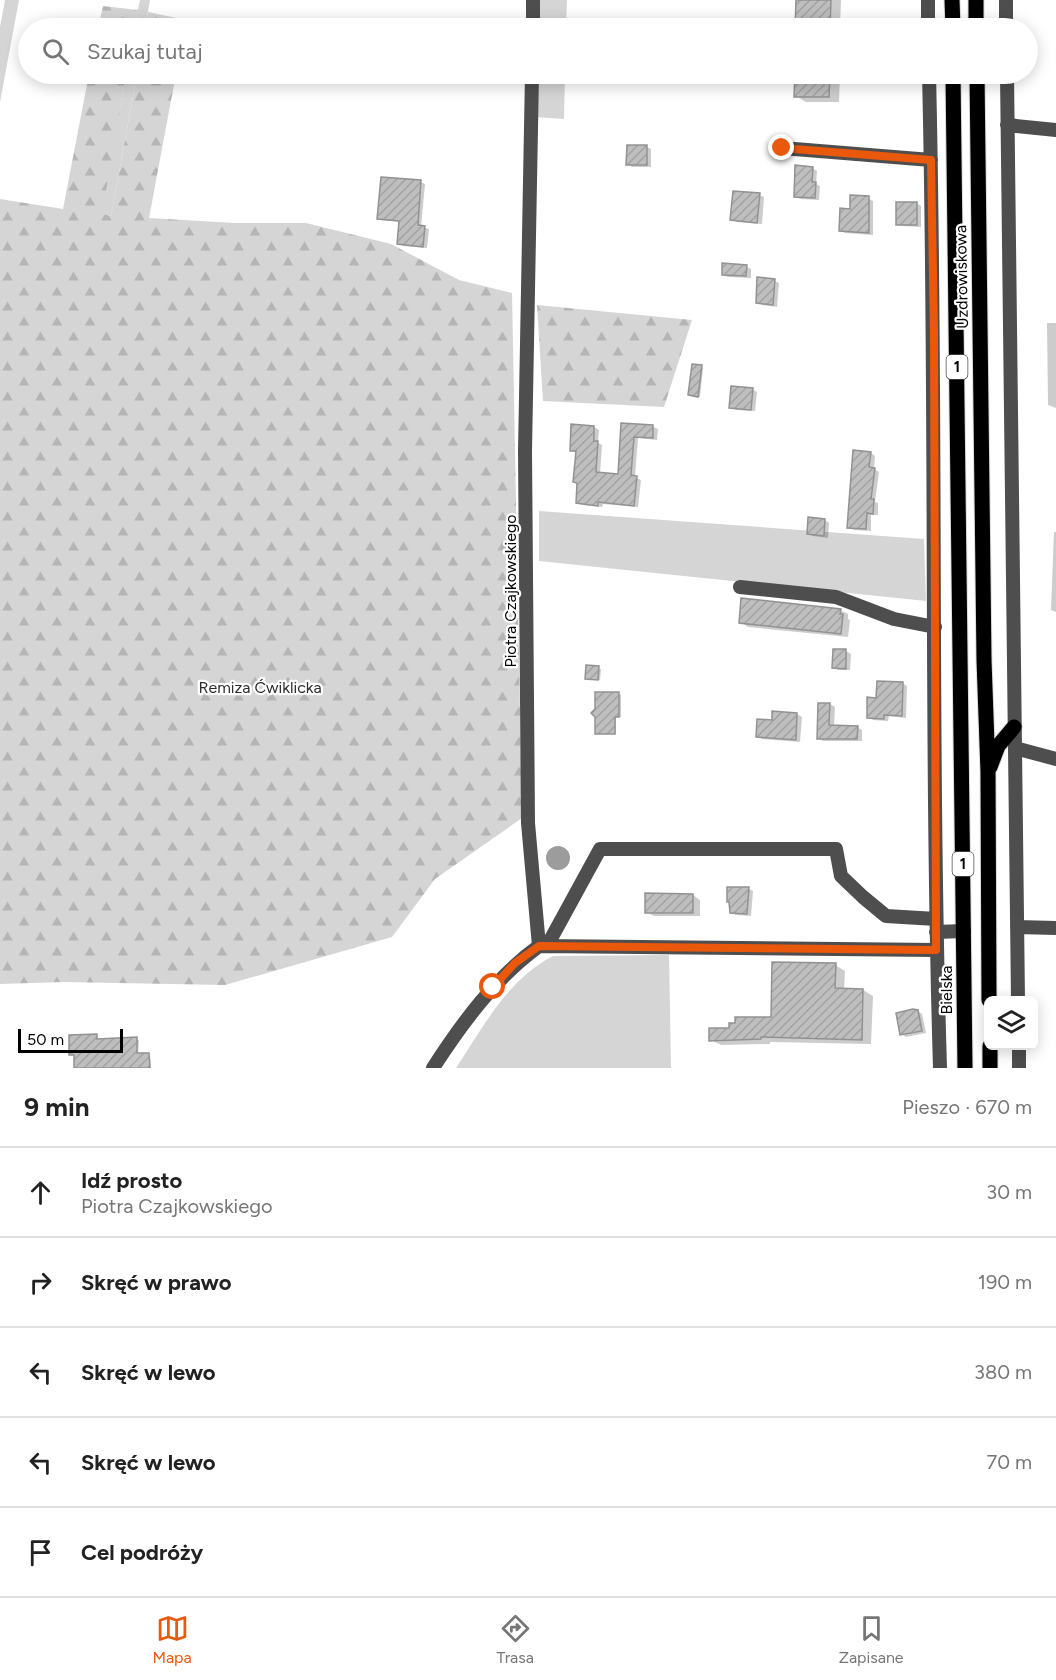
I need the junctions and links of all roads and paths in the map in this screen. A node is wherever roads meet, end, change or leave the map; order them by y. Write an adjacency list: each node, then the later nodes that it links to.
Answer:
1 (533, 0): 6 (street)
2 (928, 0): 7 (street)
3 (952, 0): 8 (main road)
4 (976, 0): 9 (main road)
5 (1006, 0): 10 (street)
6 (532, 18)
7 (928, 18)
8 (953, 18)
9 (976, 18)
10 (1006, 18)
11 (532, 84): 31 (street, Piotra Czajkowskiego)
12 (929, 84): 19 (street)
13 (953, 84): 22 (main road, Uzdrowiskowa / 1)
14 (977, 84): 26 (main road, Uzdrowiskowa / 1)
15 (1007, 84): 16 (street)
16 (1007, 125): 17 (street); 23 (street)
17 (1056, 130)
18 (782, 148): 19 (street)
19 (931, 160): 21 (street)
20 (740, 587): 21 (street)
21 (934, 627): 27 (street)
22 (960, 661): 30 (main road, Bielska / 1)
23 (1014, 727): 24 (street); 26 (main road)
24 (1015, 748): 25 (street); 28 (street)
25 (1056, 759)
26 (988, 772): 33 (main road, 1)
27 (936, 926): 30 (street); 31 (street); 32 (street)
28 (1017, 927): 29 (street); 34 (street)
29 (1056, 928)
30 (964, 931): 39 (main road, Bielska / 1)
31 (543, 946): 32 (street); 37 (street)
32 (936, 950): 38 (street)
33 (989, 996)
34 (1018, 996)
35 (990, 1050): 40 (main road)
36 (1019, 1050): 41 (street)
37 (433, 1068)
38 (940, 1068)
39 (965, 1068)
40 (990, 1068)
41 (1019, 1068)

